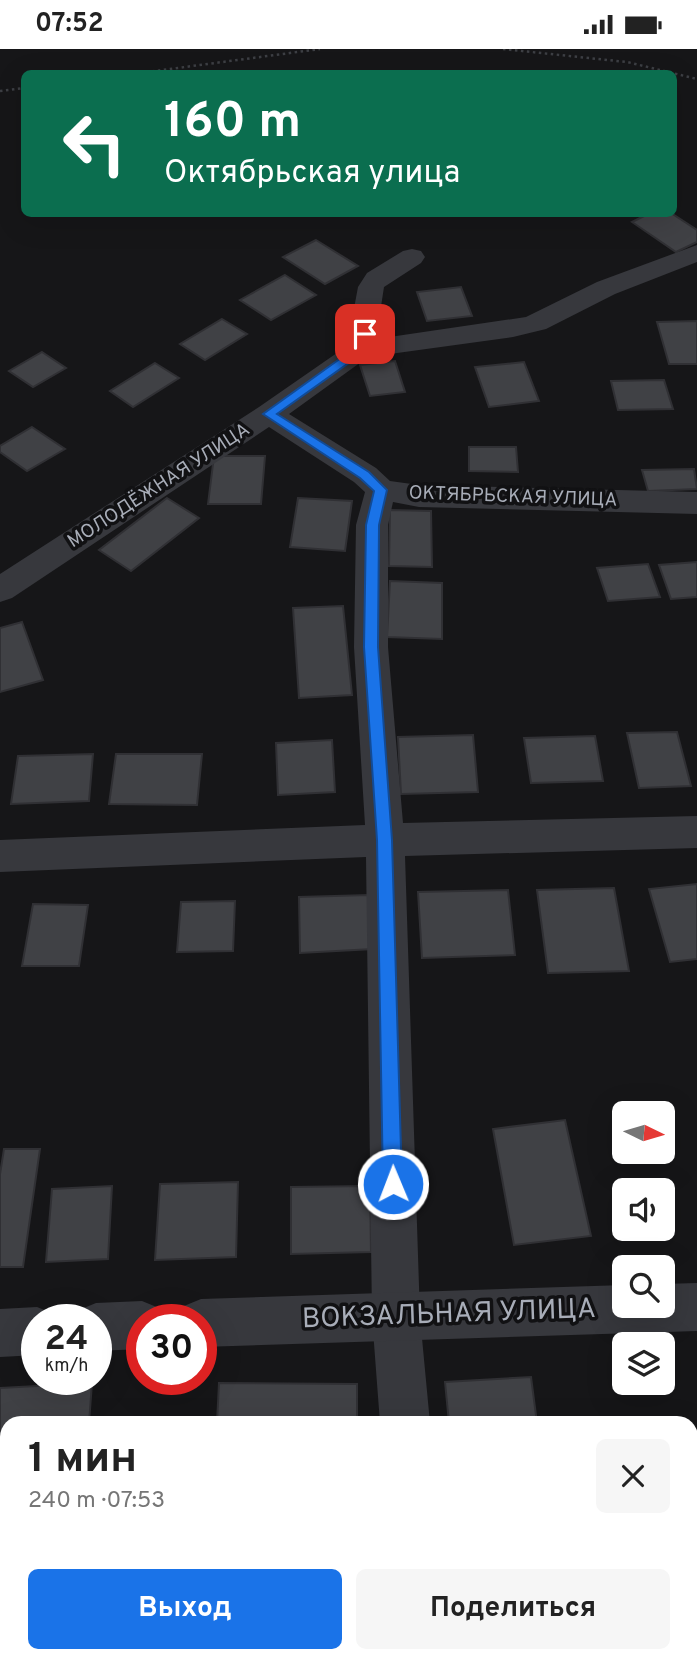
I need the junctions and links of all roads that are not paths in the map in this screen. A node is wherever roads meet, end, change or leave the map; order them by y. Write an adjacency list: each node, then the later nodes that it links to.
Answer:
1 (697, 253): 3 (street)
2 (412, 257): 3 (street)
3 (360, 350): 4 (street, МОЛОДЁЖНАЯ УЛИЦА)
4 (269, 414): 5 (street, ОКТЯБРЬСКАЯ УЛИЦА); 7 (street, МОЛОДЁЖНАЯ УЛИЦА)
5 (381, 490): 6 (street, ОКТЯБРЬСКАЯ УЛИЦА); 9 (street)
6 (697, 503)
7 (0, 590)
8 (697, 832): 9 (street)
9 (384, 840): 10 (street); 12 (street)
10 (0, 856)
11 (697, 1307): 12 (street, ВОКЗАЛЬНАЯ УЛИЦА)
12 (396, 1317): 13 (street, ВОКЗАЛЬНАЯ УЛИЦА); 16 (street)
13 (217, 1323)
14 (21, 1332): 15 (street)
15 (0, 1333)
16 (404, 1416)

